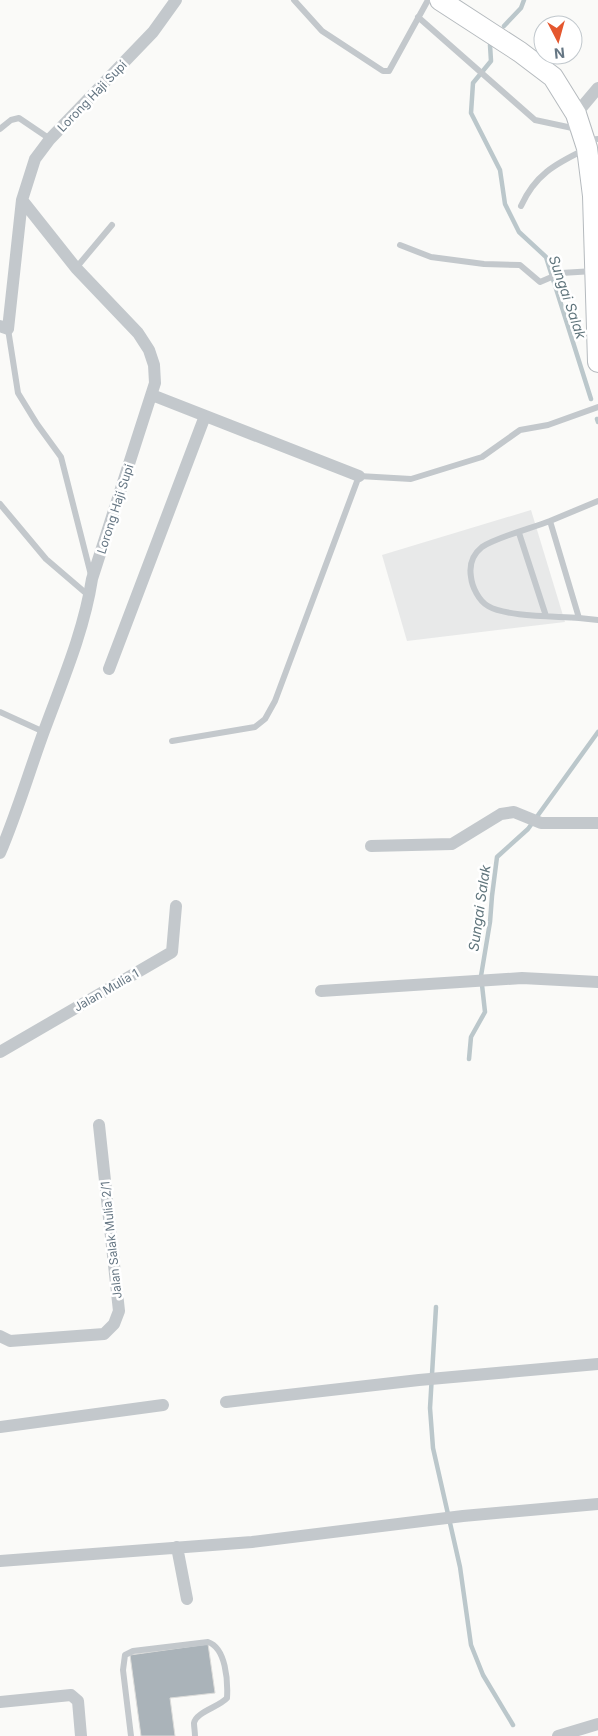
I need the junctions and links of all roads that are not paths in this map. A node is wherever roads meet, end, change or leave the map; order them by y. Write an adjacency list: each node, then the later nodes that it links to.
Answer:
1 (176, 0): 9 (street, Lorong Haji Supi)
2 (294, 0): 5 (lane)
3 (428, 0): 5 (lane)
4 (440, 0): 8 (main road)
5 (418, 17): 8 (lane)
6 (598, 88): 8 (street)
7 (0, 129): 9 (lane)
8 (585, 134): 11 (lane); 15 (main road)
9 (50, 139): 10 (street, Lorong Haji Supi)
10 (22, 200): 14 (street, Lorong Haji Supi); 16 (street, Lorong Haji Supi)
11 (521, 206)
12 (112, 225): 14 (lane)
13 (400, 244): 15 (lane)
14 (76, 268): 18 (street, Lorong Haji Supi)
15 (595, 271): 17 (main road)
16 (4, 327): 26 (lane)
17 (598, 362)
18 (152, 395): 20 (street); 26 (street, Lorong Haji Supi)
19 (598, 407): 21 (lane)
20 (205, 416): 21 (street); 31 (street)
21 (360, 476): 34 (lane)
22 (598, 502): 24 (lane)
23 (0, 504): 27 (lane)
24 (550, 522): 25 (lane); 29 (lane)
25 (520, 533): 28 (lane); 28 (lane)
26 (92, 579): 27 (street, Lorong Haji Supi)
27 (89, 596): 33 (street, Lorong Haji Supi)
28 (546, 616): 29 (lane)
29 (578, 618): 30 (lane)
30 (598, 620)
31 (109, 669)
32 (0, 712): 33 (lane)
33 (44, 732): 37 (street, Lorong Haji Supi)
34 (172, 741)
35 (598, 823): 36 (street)
36 (371, 846)
37 (0, 853)
38 (176, 906): 41 (street, Jalan Mulia 1)
39 (598, 982): 40 (street)
40 (321, 991)
41 (0, 1052)
42 (99, 1125): 43 (street, Jalan Salak Mulia 2/1)
43 (0, 1336)
44 (598, 1364): 45 (street)
45 (226, 1402)
46 (163, 1405): 47 (street)
47 (0, 1427)
48 (598, 1504): 49 (street)
49 (177, 1547): 50 (street); 51 (street)
50 (0, 1561)
51 (187, 1599)
52 (0, 1702): 54 (street)
53 (598, 1724): 57 (street)
54 (80, 1736)
55 (131, 1736): 56 (lane)
56 (195, 1736)
57 (558, 1736)

